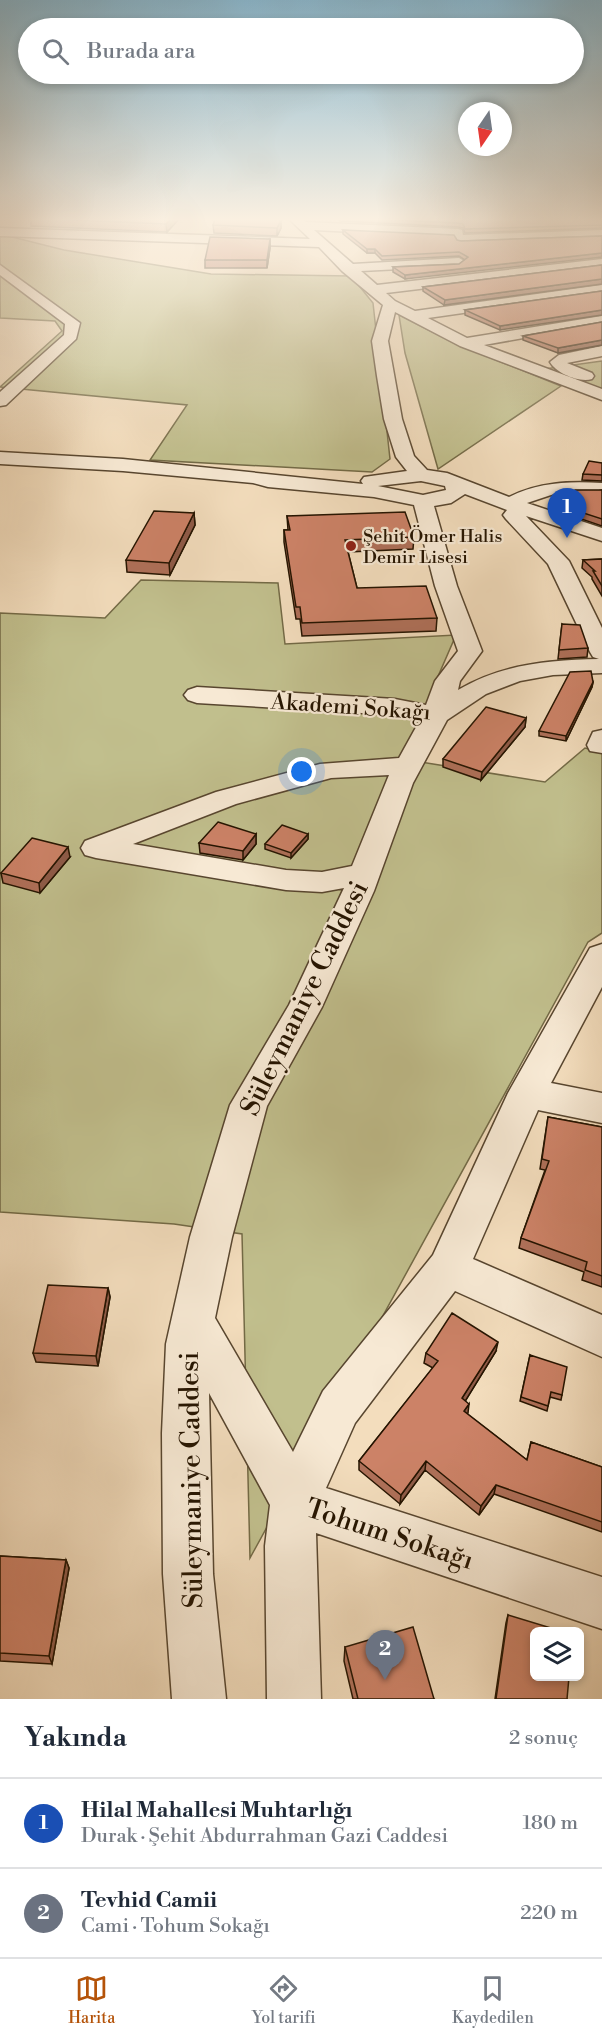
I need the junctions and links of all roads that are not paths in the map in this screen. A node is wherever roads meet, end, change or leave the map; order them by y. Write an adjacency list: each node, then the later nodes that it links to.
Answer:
1 (40, 298): 10 (street)
2 (383, 298): 4 (street)
3 (537, 298): 5 (street)
4 (390, 304): 5 (street); 14 (street, Süleymaniye Caddesi)
5 (413, 316): 7 (street)
6 (602, 320): 7 (street)
7 (465, 343): 9 (street)
8 (602, 351): 9 (street)
9 (601, 391)
10 (0, 401)
11 (0, 458): 14 (street)
12 (455, 484): 14 (street); 14 (street); 15 (street)
13 (602, 489): 15 (street)
14 (417, 490): 15 (street); 21 (street, Süleymaniye Caddesi)
15 (511, 510): 16 (street); 17 (street); 18 (street)
16 (602, 535)
17 (602, 545)
18 (602, 652)
19 (602, 666): 21 (street, Akademi Sokağı)
20 (197, 695): 21 (street, Akademi Sokağı)
21 (436, 716): 24 (street, Süleymaniye Caddesi)
22 (602, 738): 23 (street)
23 (602, 745)
24 (408, 766): 25 (street, Süleymaniye Caddesi); 25 (street)
25 (365, 874): 30 (street, Süleymaniye Caddesi)
26 (602, 956): 27 (street)
27 (527, 1093): 28 (street); 29 (street)
28 (602, 1108)
29 (448, 1268): 31 (street); 32 (street)
30 (193, 1320): 32 (street); 34 (street, Süleymaniye Caddesi)
31 (602, 1336)
32 (295, 1502): 33 (street, Tohum Sokağı); 35 (street, Tohum Sokağı)
33 (602, 1603)
34 (199, 1699)
35 (294, 1699)

